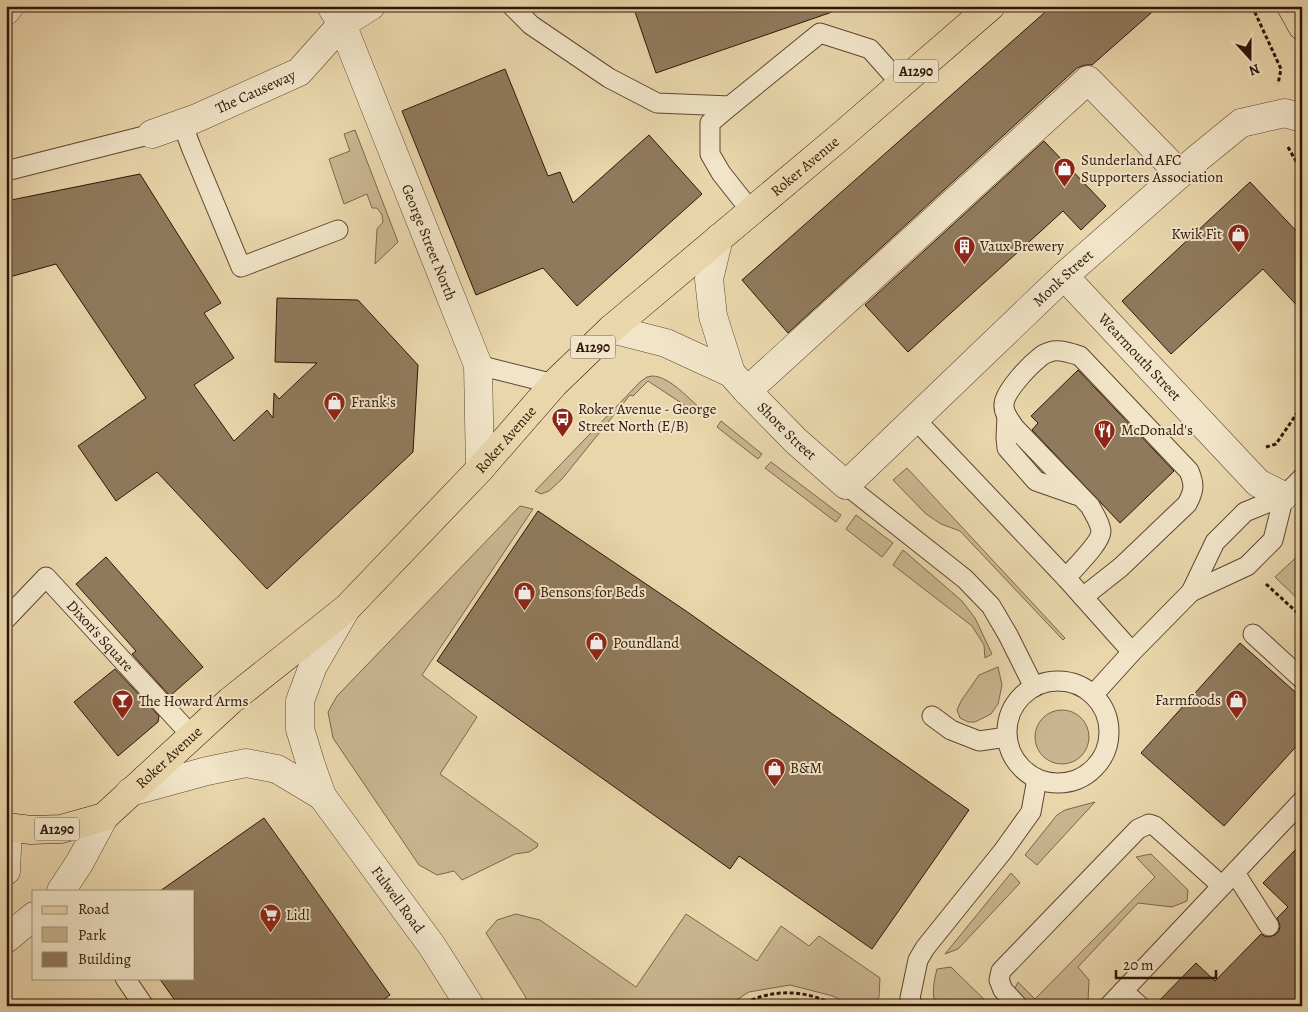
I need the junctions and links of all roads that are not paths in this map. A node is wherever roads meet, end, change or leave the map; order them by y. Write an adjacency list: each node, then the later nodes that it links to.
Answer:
1 (10, 6): 6 (street)
2 (371, 6): 7 (street, The Causeway)
3 (512, 6): 10 (lane)
4 (991, 6): 9 (main road, Roker Avenue / A1290)
5 (1291, 6): 8 (main road)
6 (6, 11)
7 (337, 15): 12 (street, The Causeway); 21 (street, George Street North)
8 (1302, 26)
9 (901, 84): 10 (lane); 16 (main road, Roker Avenue / A1290)
10 (730, 106): 16 (lane)
11 (1302, 118): 15 (street, Monk Street)
12 (182, 123): 13 (street, The Causeway); 17 (lane)
13 (152, 134): 14 (lane)
14 (6, 171)
15 (1180, 174): 19 (street, Monk Street); 22 (street)
16 (751, 210): 18 (main road, Roker Avenue / A1290)
17 (338, 230)
18 (719, 238): 20 (main road, Roker Avenue / A1290); 22 (street)
19 (1064, 276): 24 (street, Monk Street); 27 (street, Wearmouth Street)
20 (611, 329): 22 (street); 23 (main road, Roker Avenue / A1290)
21 (478, 364): 23 (lane); 25 (street, George Street North)
22 (739, 382): 26 (street, Shore Street)
23 (554, 384): 25 (main road, Roker Avenue / A1290)
24 (915, 419): 26 (street, Monk Street); 28 (lane)
25 (480, 469): 31 (main road, Roker Avenue / A1290)
26 (846, 485): 36 (lane)
27 (1293, 487): 29 (lane); 29 (lane)
28 (1066, 578): 30 (lane); 30 (lane)
29 (1191, 592): 34 (lane)
30 (1083, 597): 34 (lane)
31 (347, 608): 39 (main road, Roker Avenue / A1290); 43 (street, Fulwell Road)
32 (6, 619): 39 (lane, Dixon's Square)
33 (1253, 634): 35 (lane)
34 (1132, 652): 37 (lane)
35 (1302, 679)
36 (1034, 687): 37 (lane); 40 (lane)
37 (1093, 695): 41 (lane)
38 (932, 716): 40 (lane)
39 (192, 736): 42 (main road, Roker Avenue / A1290)
40 (1007, 737): 41 (lane)
41 (1037, 778): 57 (lane)
42 (130, 792): 43 (street, Fulwell Road); 45 (main road, Roker Avenue / A1290)
43 (322, 796): 56 (street, Fulwell Road)
44 (1302, 802): 48 (lane)
45 (104, 817): 46 (main road, Roker Avenue / A1290); 49 (street)
46 (7, 828): 47 (street)
47 (6, 871)
48 (1228, 879): 51 (lane); 54 (lane); 58 (lane)
49 (63, 890)
50 (32, 918): 52 (street)
51 (1269, 926)
52 (6, 939)
53 (126, 980): 55 (lane)
54 (1123, 991): 59 (lane); 60 (lane)
55 (144, 1006)
56 (470, 1006)
57 (913, 1006)
58 (1018, 1006)
59 (1109, 1006)
60 (1140, 1006)

